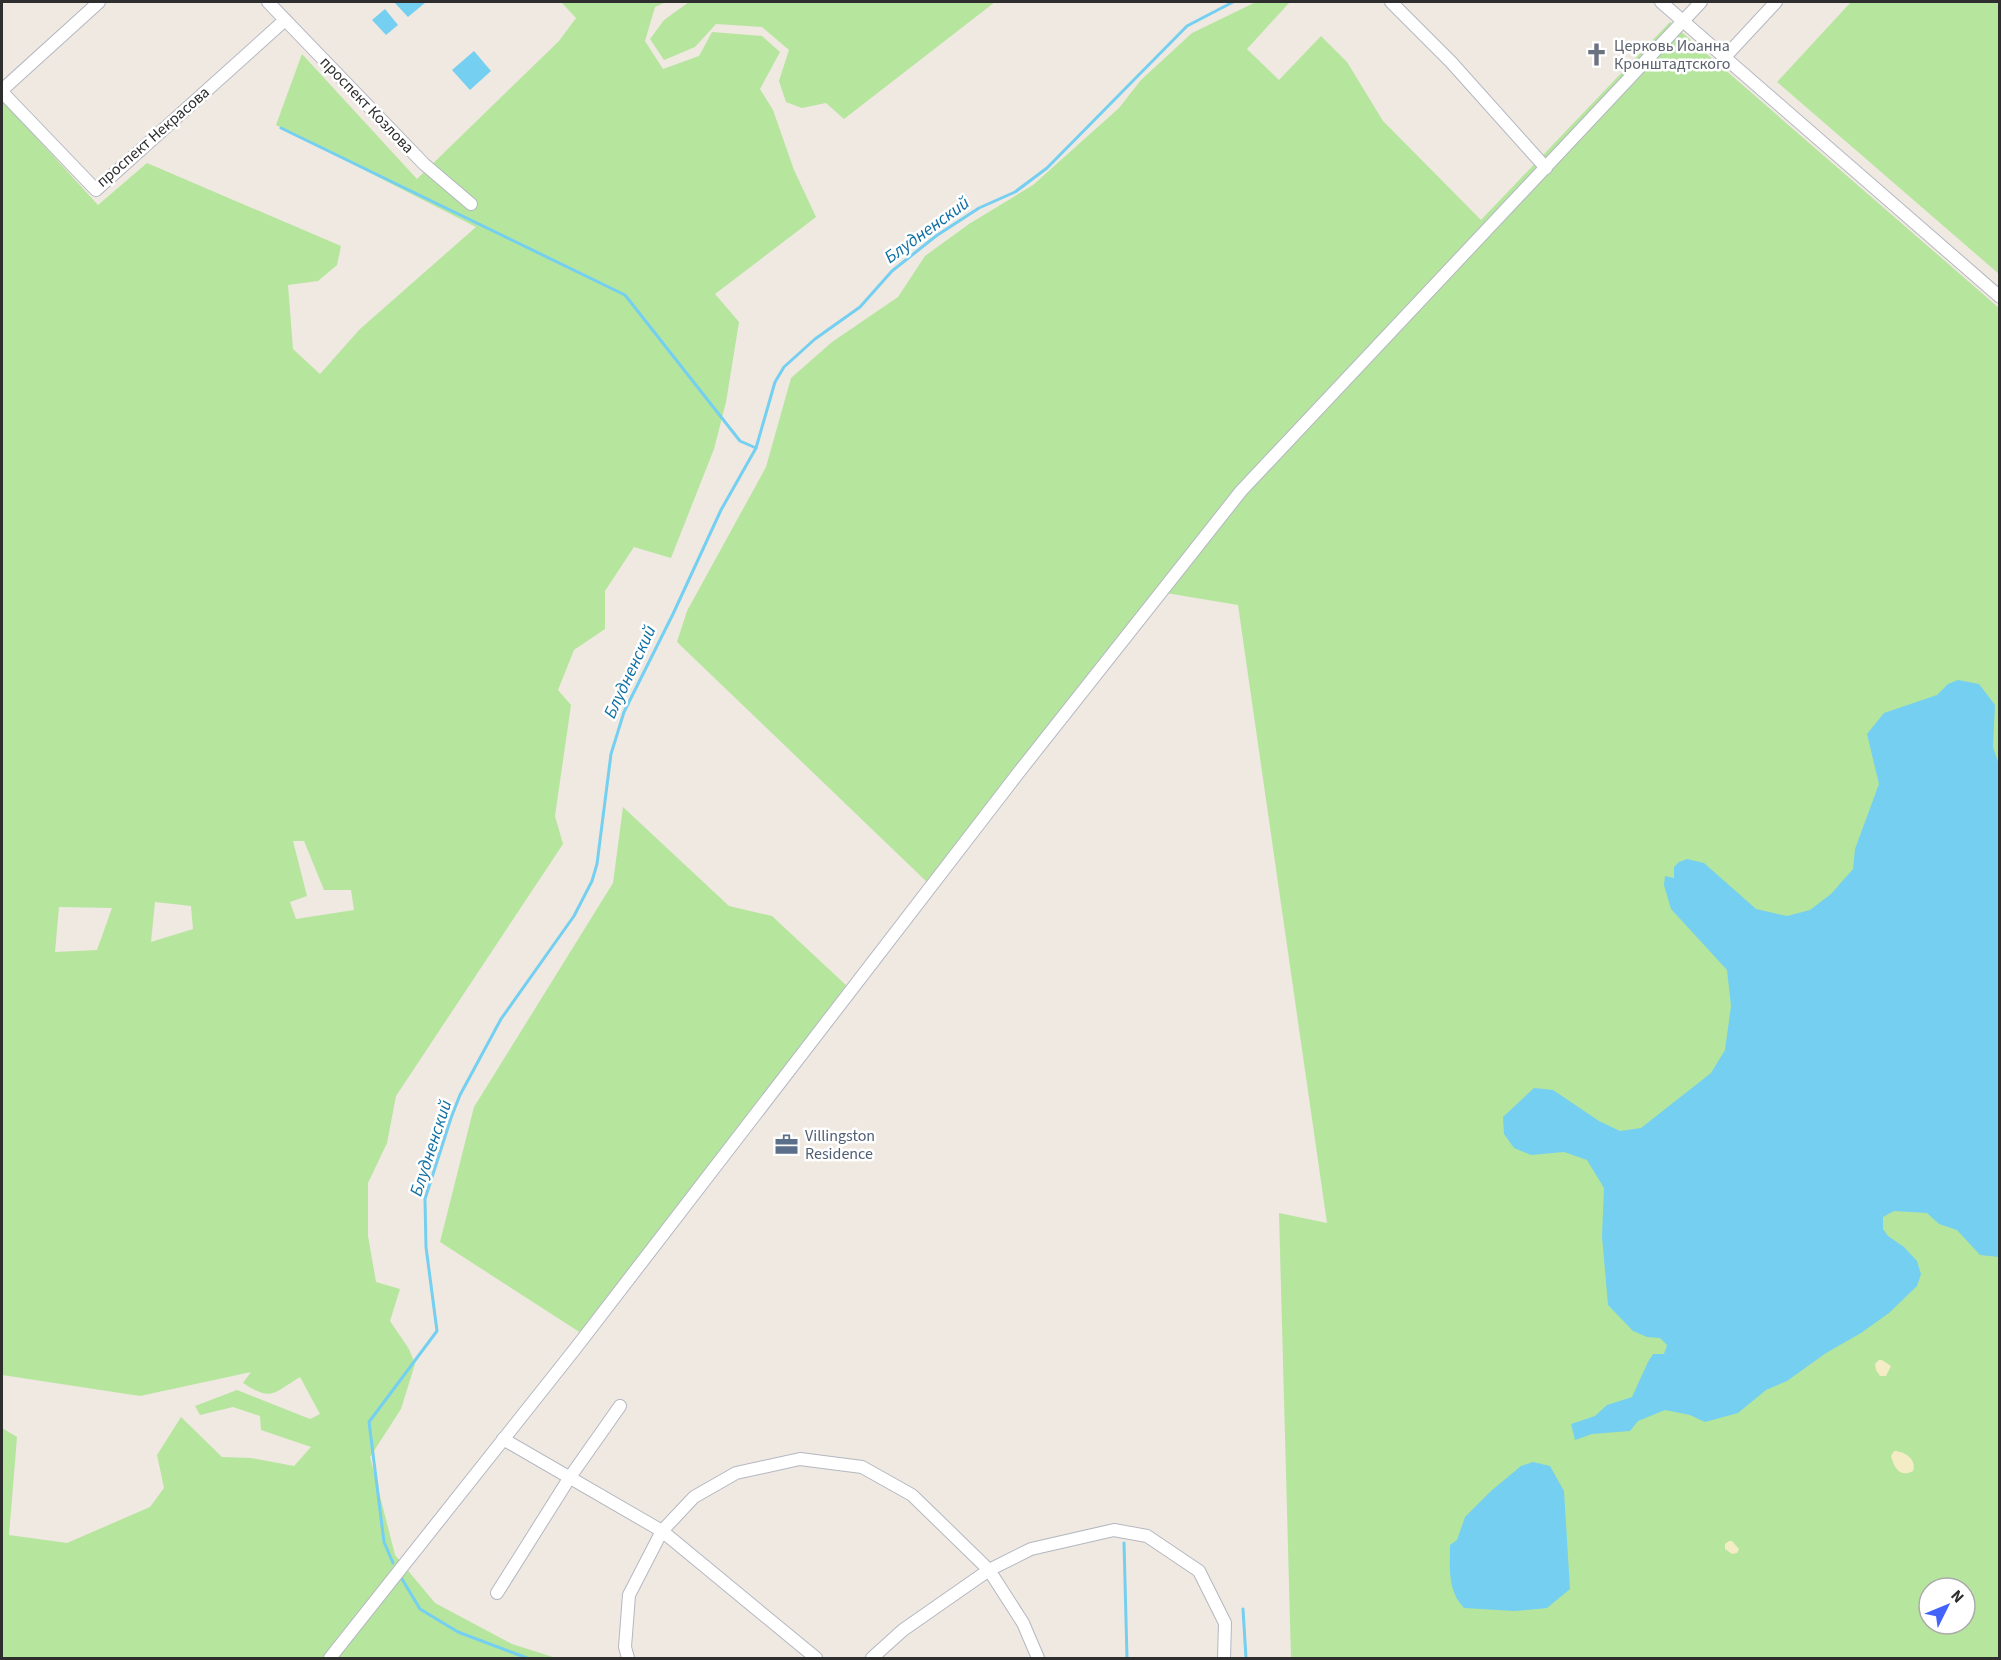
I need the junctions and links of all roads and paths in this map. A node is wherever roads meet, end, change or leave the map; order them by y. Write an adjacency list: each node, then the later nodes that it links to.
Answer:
1 (99, 2): 10 (street)
2 (268, 2): 7 (street, проспект Козлова)
3 (1391, 2): 11 (street)
4 (1661, 2): 8 (street)
5 (1701, 2): 8 (street)
6 (1776, 2): 9 (street)
7 (285, 20): 10 (street, проспект Некрасова); 12 (street, проспект Козлова)
8 (1683, 21): 9 (street); 11 (street)
9 (1725, 58): 13 (street)
10 (2, 91)
11 (1546, 168): 15 (street)
12 (471, 204)
13 (2000, 297)
14 (620, 1406): 16 (street)
15 (503, 1439): 16 (street); 20 (street)
16 (570, 1477): 17 (street); 19 (street)
17 (662, 1531): 18 (street); 21 (street); 22 (street)
18 (989, 1570): 23 (street); 24 (street); 25 (street)
19 (497, 1593)
20 (330, 1659)
21 (627, 1659)
22 (816, 1659)
23 (872, 1659)
24 (1038, 1659)
25 (1224, 1659)

